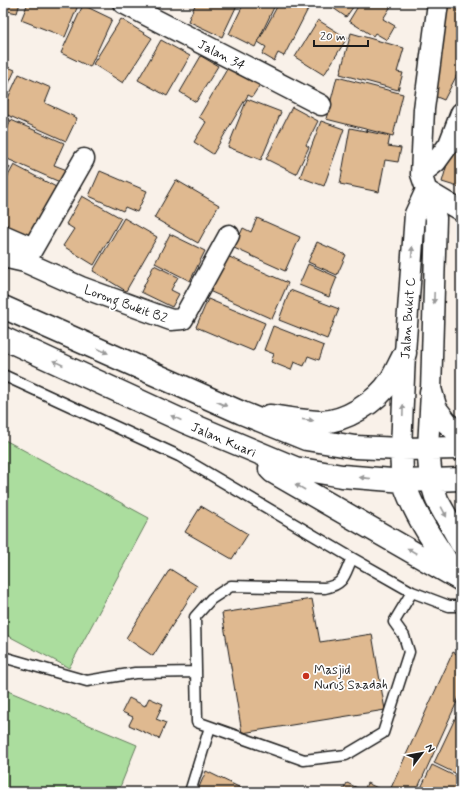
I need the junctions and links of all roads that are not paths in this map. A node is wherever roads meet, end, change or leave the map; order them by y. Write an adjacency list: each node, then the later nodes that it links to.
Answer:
1 (123, 3): 3 (street, Jalan 34)
2 (438, 3): 6 (street, Jalan Bukit C)
3 (321, 105)
4 (461, 113): 6 (street)
5 (84, 159): 10 (street)
6 (424, 182): 7 (street); 14 (street, Jalan Bukit C, one-way to 6); 16 (street, Jalan Bukit C, one-way to 16)
7 (461, 211)
8 (3, 235): 10 (street, Lorong Bukit B2)
9 (229, 235): 10 (street, Lorong Bukit B2)
10 (29, 255): 11 (street, Lorong Bukit B2)
11 (3, 257)
12 (3, 307): 17 (street, one-way to 17)
13 (3, 338): 22 (street, Jalan Kuari, one-way to 13)
14 (405, 353): 17 (street, one-way to 14); 21 (street, Jalan Bukit C, one-way to 14)
15 (3, 375): 27 (lane)
16 (431, 392): 18 (street); 19 (street, Jalan Bukit C)
17 (242, 413): 21 (street)
18 (461, 435)
19 (428, 448): 20 (street); 21 (street); 24 (street)
20 (461, 448)
21 (401, 449): 25 (street)
22 (251, 450): 25 (street, Jalan Kuari, one-way to 22); 28 (street, one-way to 22)
23 (461, 479): 24 (street, Jalan Kuari)
24 (431, 480): 25 (street, Jalan Kuari); 26 (street, one-way to 26)
25 (404, 481): 28 (street)
26 (461, 543)
27 (352, 558): 29 (lane); 32 (lane)
28 (460, 579)
29 (412, 592): 30 (lane); 33 (lane)
30 (461, 606)
31 (3, 657): 32 (lane)
32 (196, 672): 33 (lane)
33 (210, 727): 34 (lane)
34 (190, 792)

